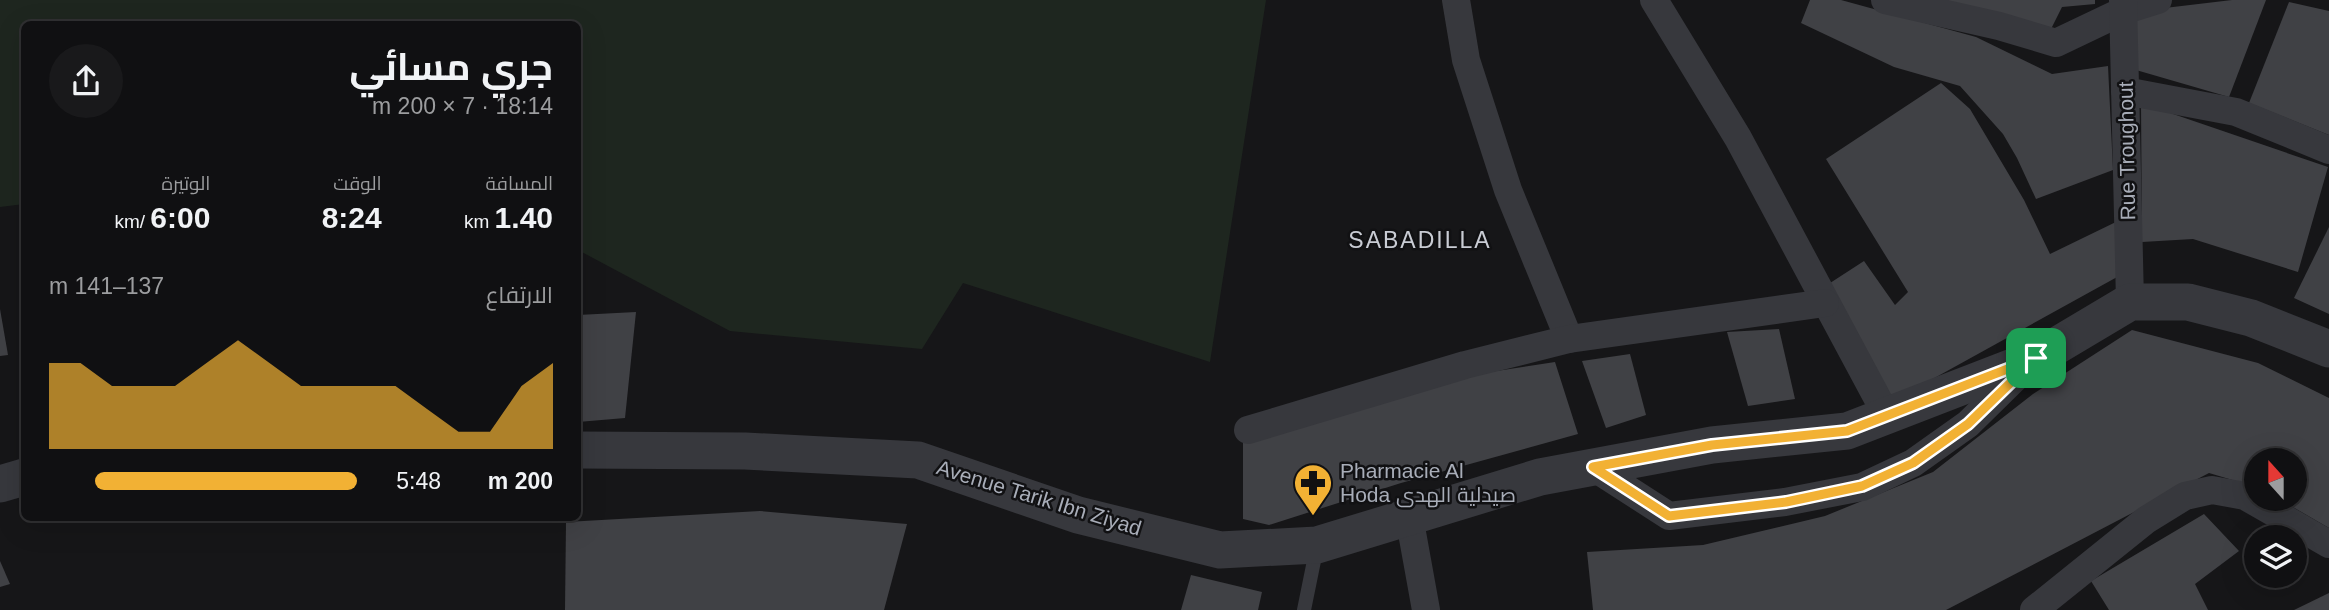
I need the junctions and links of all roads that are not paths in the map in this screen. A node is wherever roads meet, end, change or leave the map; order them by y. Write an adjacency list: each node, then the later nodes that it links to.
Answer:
1 (1456, 0): 10 (street)
2 (1654, 0): 9 (street)
3 (1885, 0): 5 (street)
4 (2158, 0): 5 (street)
5 (2123, 6): 6 (street, Rue Troughout)
6 (2125, 91): 7 (street); 8 (street, Rue Troughout)
7 (2329, 150)
8 (2130, 302): 11 (street); 12 (street, Avenue Tarik Ibn Ziyad)
9 (1825, 303): 10 (street); 13 (street)
10 (1569, 339): 14 (street)
11 (2329, 349)
12 (2036, 358): 13 (street, Avenue Tarik Ibn Ziyad); 16 (street)
13 (1887, 416): 16 (street, Avenue Tarik Ibn Ziyad)
14 (1248, 430)
15 (581, 450): 21 (street, Avenue Tarik Ibn Ziyad)
16 (1593, 467): 19 (street, Avenue Tarik Ibn Ziyad)
17 (21, 478): 18 (street)
18 (0, 484)
19 (1409, 516): 21 (street, Avenue Tarik Ibn Ziyad); 23 (street)
20 (2329, 544): 24 (street)
21 (1317, 545): 22 (lane)
22 (1304, 610)
23 (1426, 610)
24 (2034, 610)

